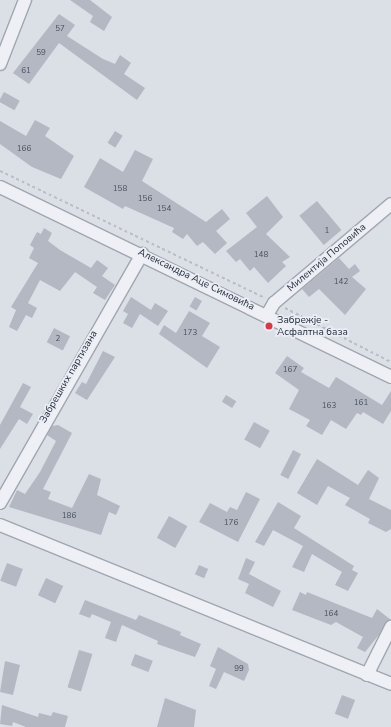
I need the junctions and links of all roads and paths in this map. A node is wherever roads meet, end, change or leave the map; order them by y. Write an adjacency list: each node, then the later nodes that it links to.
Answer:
1 (25, 0): 2 (street)
2 (0, 64)
3 (0, 171): 7 (path)
4 (0, 187): 6 (street, Александра Аце Симовића)
5 (391, 204): 7 (street, Милентија Поповића)
6 (142, 254): 8 (street, Александра Аце Симовића); 11 (street, Забрешких партизана)
7 (274, 303): 8 (street, Милентија Поповића); 9 (path)
8 (267, 315): 10 (street, Александра Аце Симовића)
9 (391, 362)
10 (391, 377)
11 (0, 503)
12 (0, 525): 14 (street)
13 (391, 626): 14 (street)
14 (367, 675): 15 (street)
15 (391, 684)

